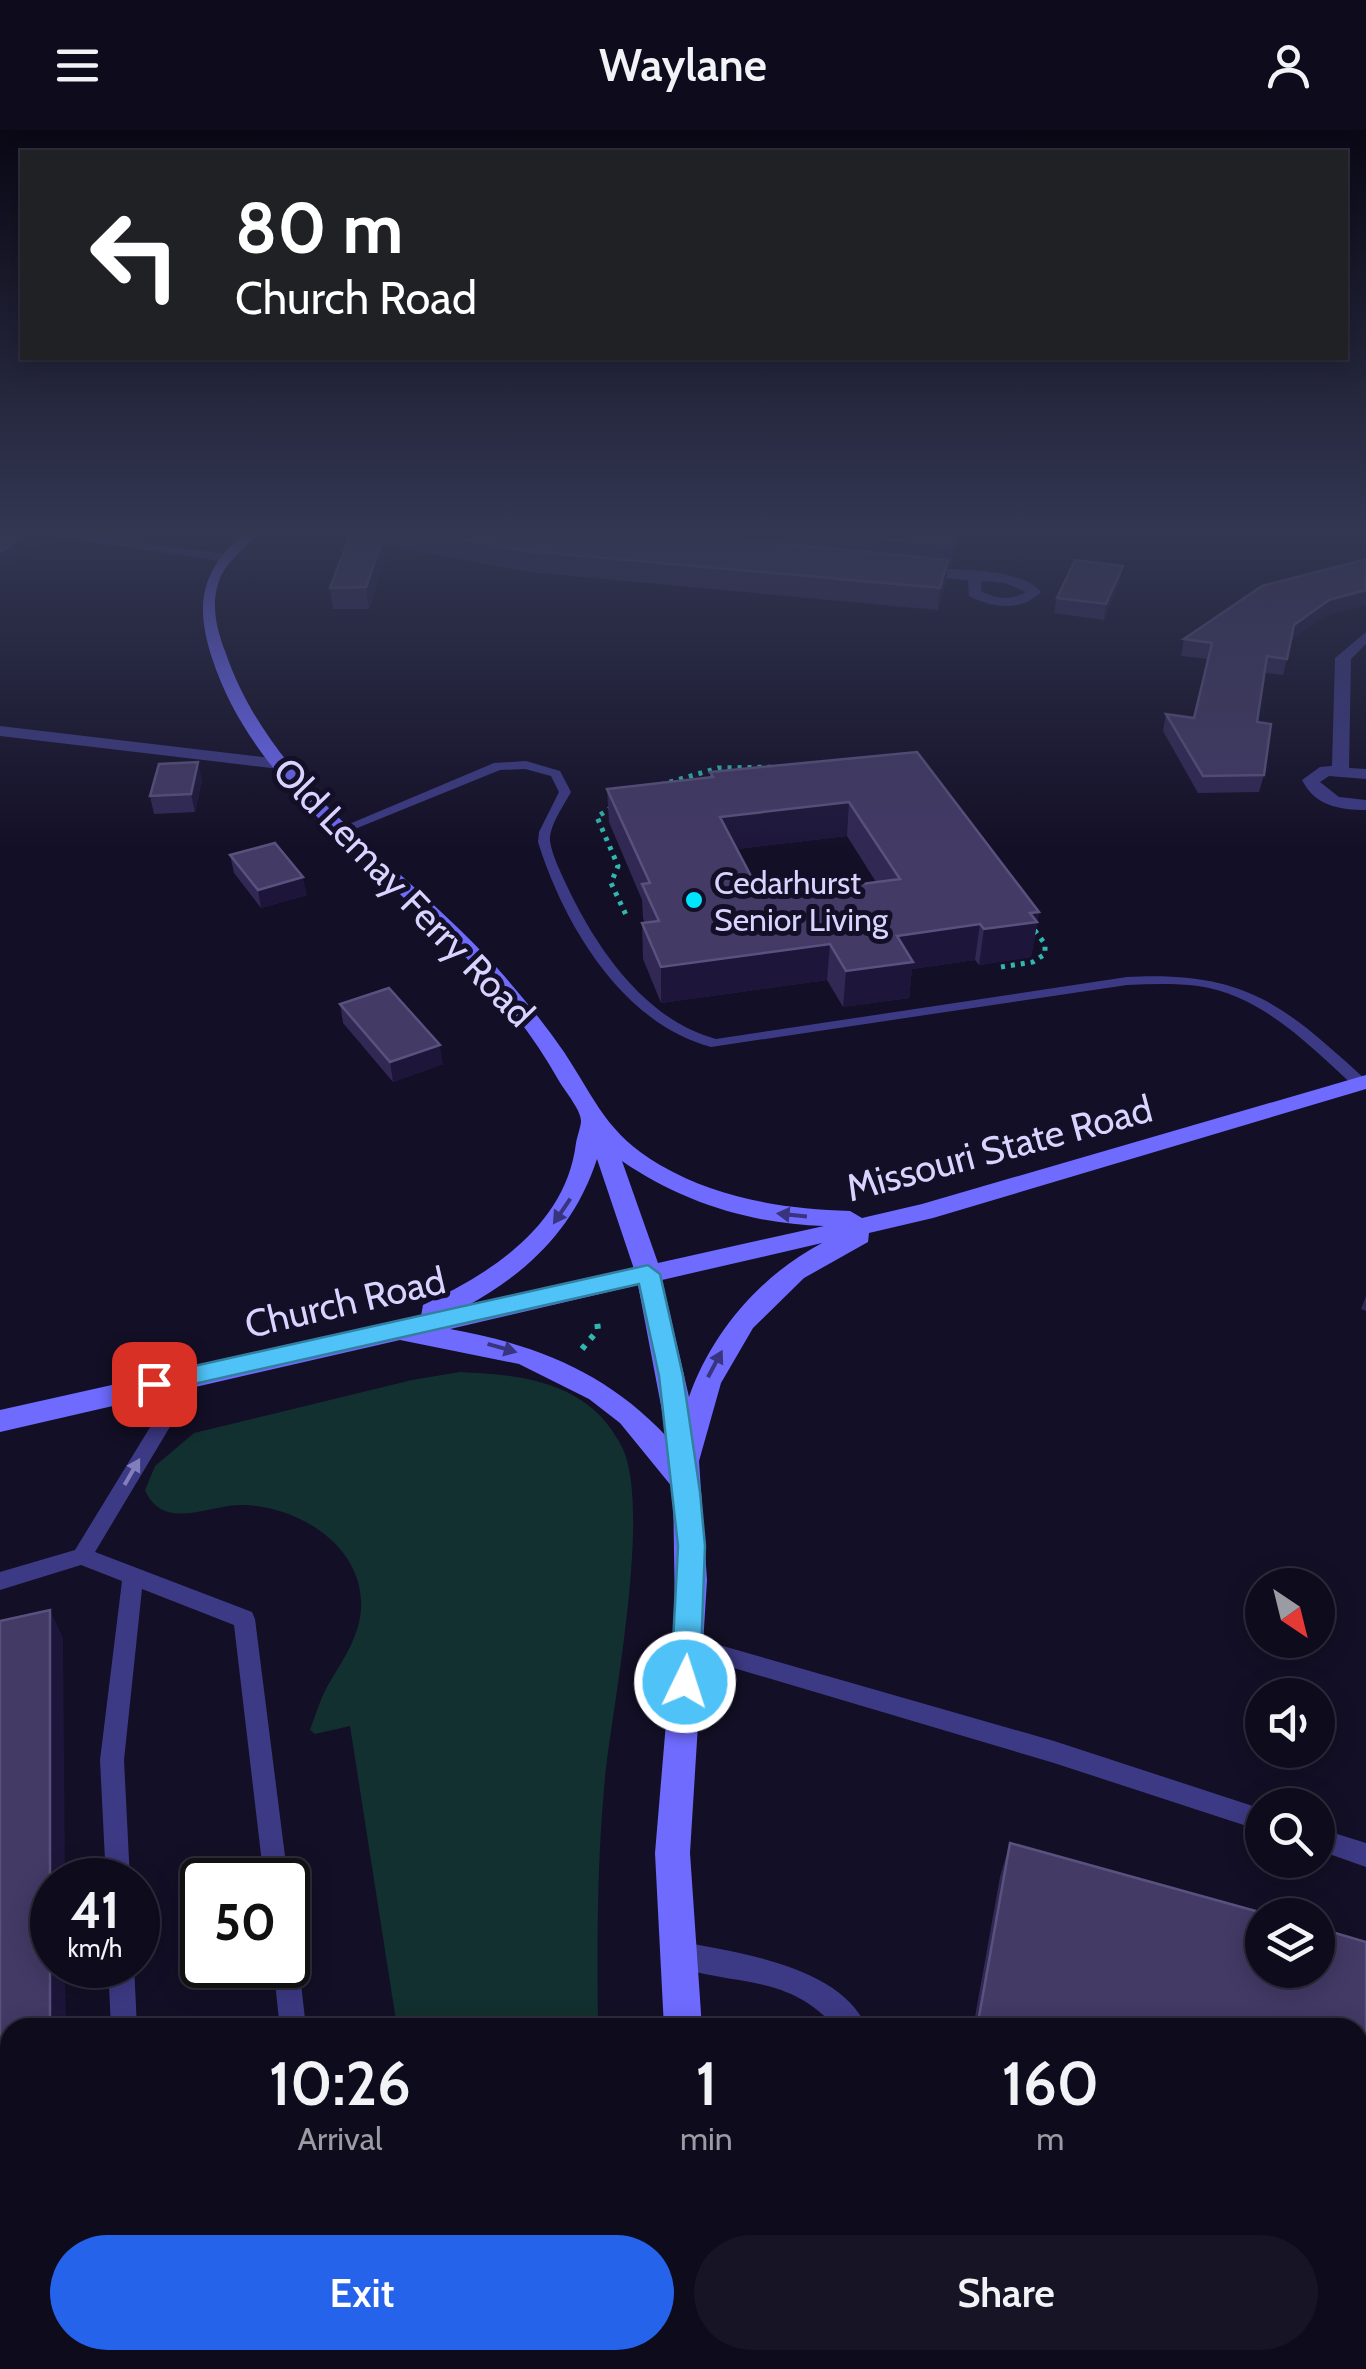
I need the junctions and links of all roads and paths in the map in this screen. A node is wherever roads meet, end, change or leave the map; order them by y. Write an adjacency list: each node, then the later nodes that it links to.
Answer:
1 (214, 641): 4 (main road, Old Lemay Ferry Road)
2 (1360, 641): 6 (street)
3 (0, 731): 4 (street)
4 (280, 764): 11 (main road, Old Lemay Ferry Road)
5 (784, 768): 8 (path)
6 (1340, 770): 7 (street); 10 (street)
7 (1366, 774)
8 (649, 790)
9 (619, 804): 12 (path)
10 (1366, 805)
11 (341, 830): 15 (lane); 16 (main road, Old Lemay Ferry Road)
12 (627, 917)
13 (1030, 924): 14 (path)
14 (1001, 967)
15 (1363, 1083): 17 (main road, Missouri State Road)
16 (590, 1120): 17 (main road, one-way to 16); 18 (main road, Old Lemay Ferry Road); 20 (main road, one-way to 20)
17 (924, 1212): 18 (main road, Missouri State Road); 24 (main road, one-way to 17)
18 (648, 1274): 20 (main road, Church Road); 24 (main road, Old Lemay Ferry Road)
19 (597, 1322): 21 (path)
20 (371, 1334): 22 (main road, Church Road); 24 (main road, one-way to 24)
21 (582, 1349)
22 (192, 1375): 23 (main road, Church Road); 25 (lane, one-way to 22)
23 (0, 1421)
24 (686, 1492): 28 (main road, Old Lemay Ferry Road)
25 (82, 1556): 26 (lane); 27 (lane)
26 (133, 1576): 32 (lane); 33 (lane)
27 (0, 1582)
28 (688, 1645): 29 (lane); 34 (main road, Old Lemay Ferry Road)
29 (1245, 1814)
30 (1335, 1844): 31 (lane)
31 (1366, 1855)
32 (117, 1858)
33 (273, 1858)
34 (676, 1954): 39 (main road, Old Lemay Ferry Road); 40 (lane)
35 (123, 1988): 37 (lane)
36 (289, 1988): 38 (lane)
37 (124, 2018)
38 (292, 2018)
39 (682, 2018)
40 (843, 2018)

